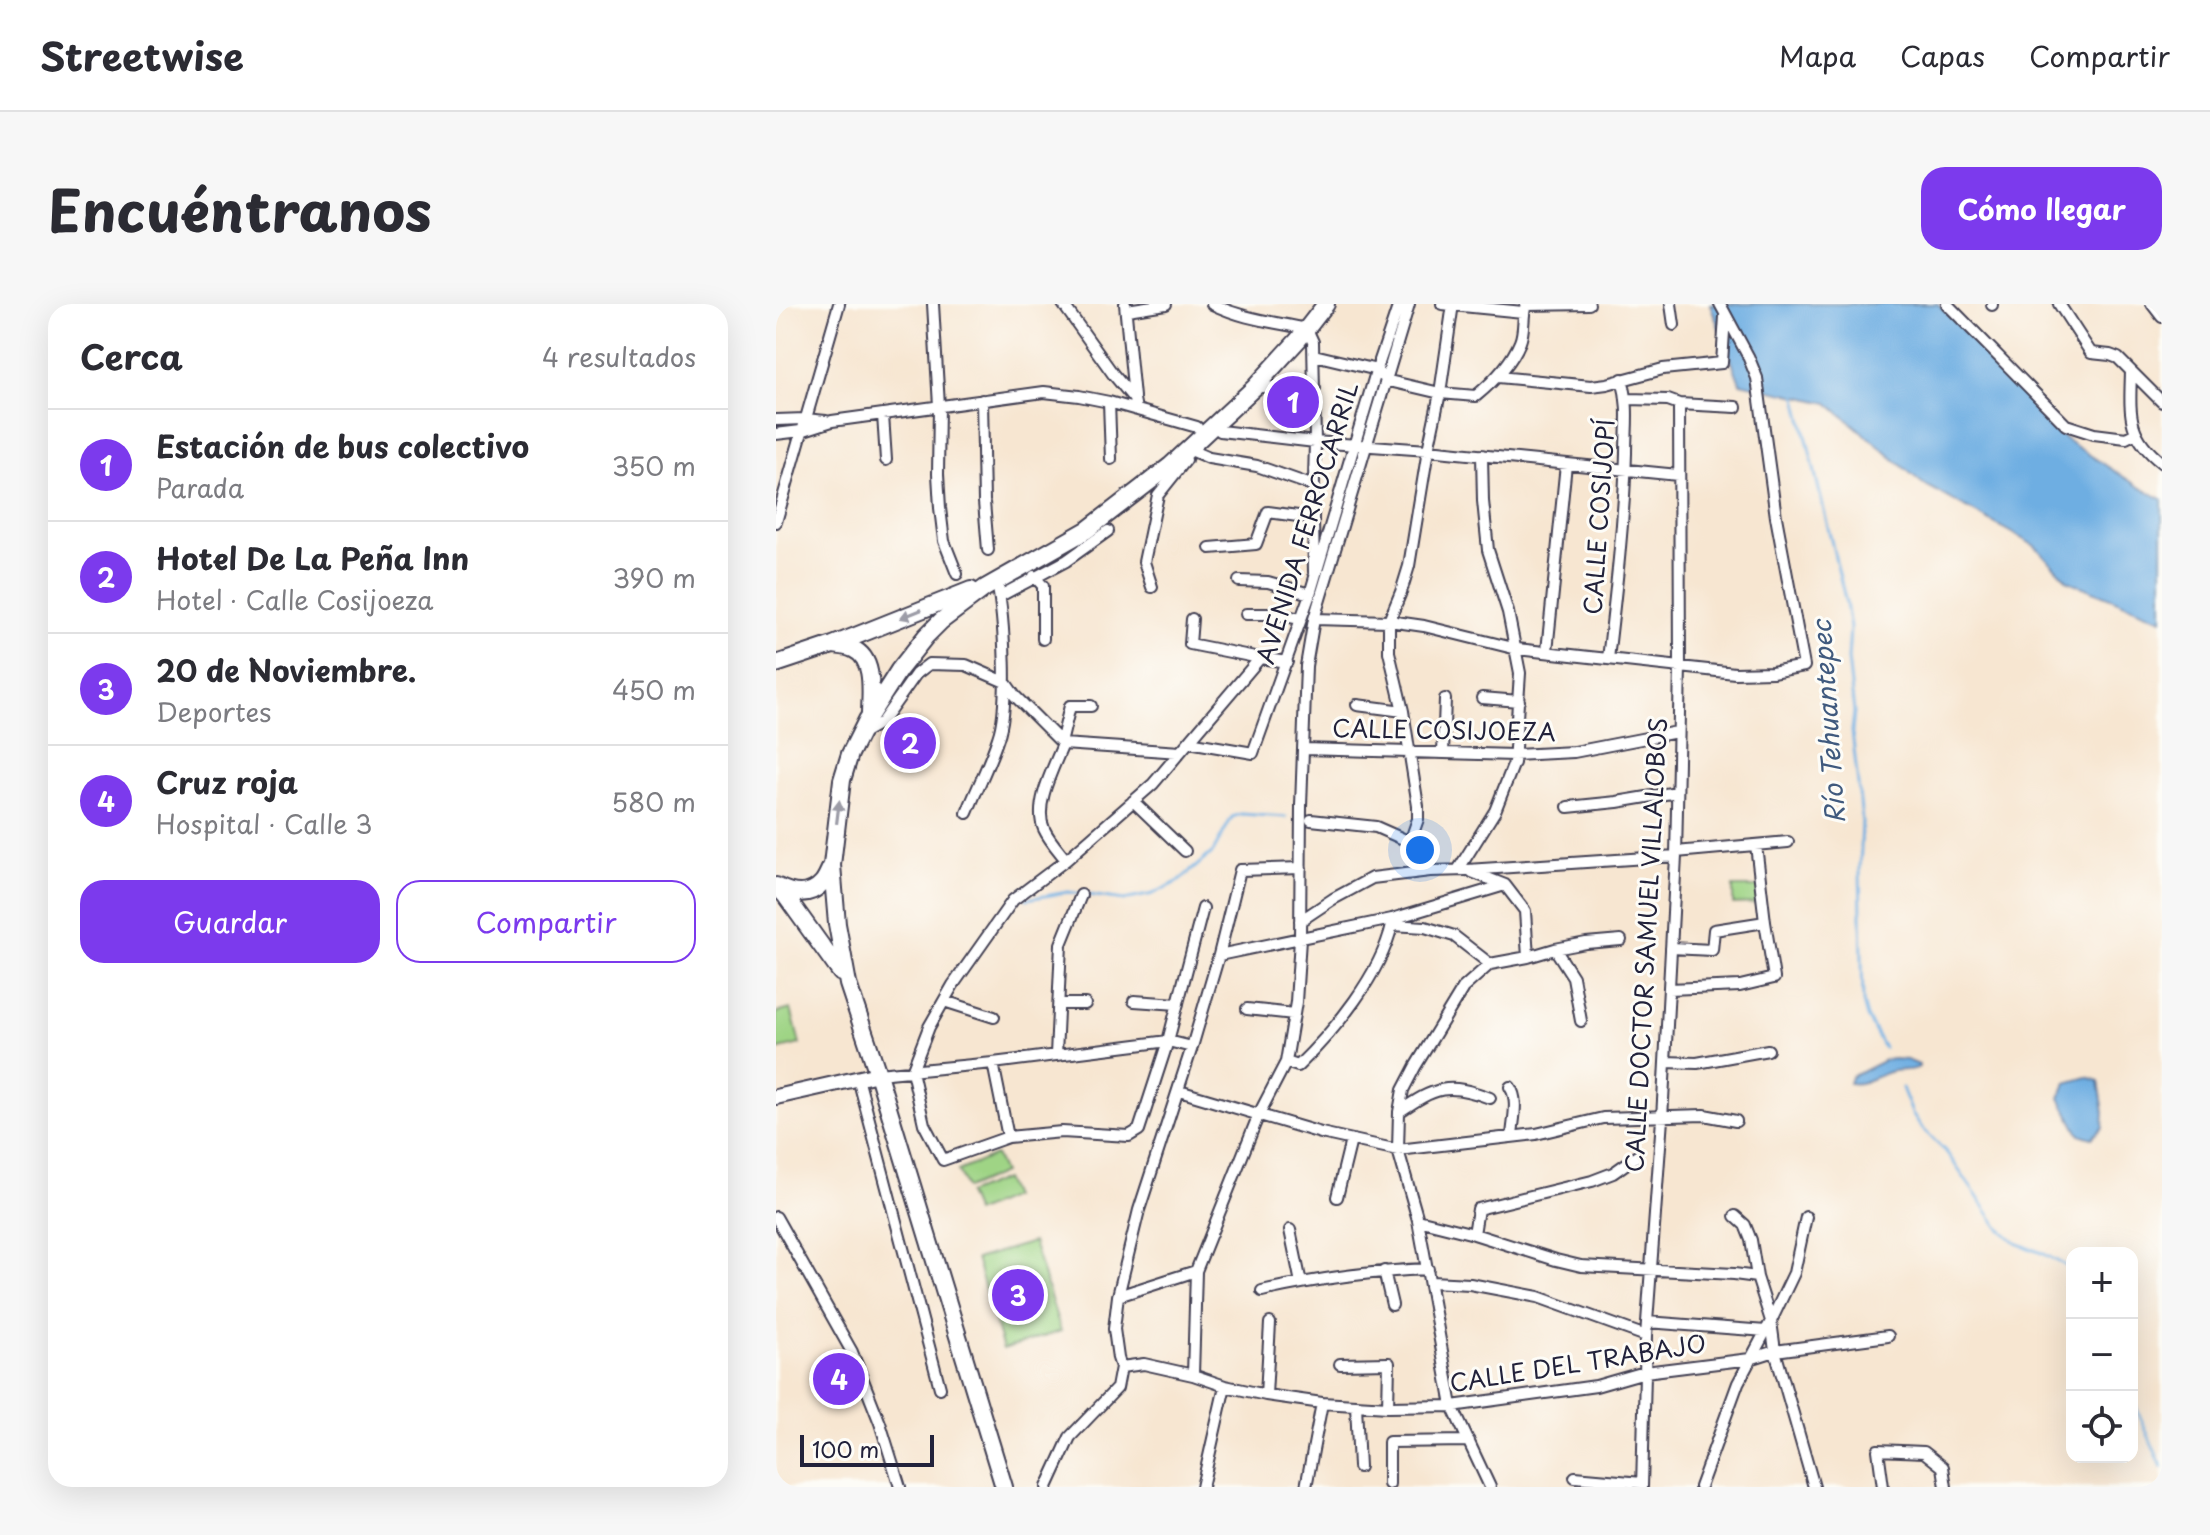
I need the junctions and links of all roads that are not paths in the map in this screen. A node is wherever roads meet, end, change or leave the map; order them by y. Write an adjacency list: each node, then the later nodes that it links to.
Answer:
1 (839, 304): 40 (street)
2 (933, 304): 37 (street)
3 (1063, 304): 35 (street)
4 (1166, 304): 16 (street)
5 (1212, 304): 18 (street)
6 (1326, 304): 22 (main road)
7 (1399, 304): 25 (street, AVENIDA FERROCARRIL)
8 (1409, 304): 25 (street)
9 (1449, 304): 17 (street); 30 (street)
10 (1589, 304): 17 (street)
11 (1671, 304): 21 (street)
12 (1720, 304): 19 (street)
13 (1947, 304): 47 (street)
14 (2059, 304): 24 (street)
15 (2152, 304): 20 (street)
16 (1126, 307): 35 (street)
17 (1525, 307): 26 (street)
18 (1234, 309): 22 (street)
19 (1726, 315): 27 (street); 86 (street)
20 (2162, 317)
21 (1674, 325)
22 (1307, 329): 23 (street); 28 (main road)
23 (1314, 355): 25 (street); 29 (street)
24 (2131, 371): 34 (street); 47 (street)
25 (1381, 376): 30 (street); 49 (street, AVENIDA FERROCARRIL); 50 (street)
26 (1498, 377): 27 (street); 30 (street)
27 (1622, 379): 31 (street, CALLE COSIJOPÍ)
28 (1255, 387): 29 (street); 51 (main road)
29 (1315, 388): 48 (street)
30 (1440, 393): 52 (street)
31 (1628, 399): 36 (street); 58 (street, CALLE COSIJOPÍ)
32 (982, 400): 33 (street); 37 (street); 65 (street)
33 (1109, 402): 35 (street); 54 (street)
34 (2162, 402)
35 (1135, 404): 43 (street)
36 (1679, 404): 38 (street); 59 (street, CALLE DOCTOR SAMUEL VILLALOBOS)
37 (939, 406): 39 (street); 66 (street)
38 (1736, 407)
39 (883, 415): 42 (street); 55 (street)
40 (805, 419): 41 (street); 42 (street); 44 (street)
41 (776, 420)
42 (832, 421): 44 (street)
43 (1197, 427)
44 (801, 431): 46 (street); 62 (street)
45 (1220, 431): 48 (street)
46 (776, 434)
47 (2134, 434): 56 (street)
48 (1315, 442): 49 (street); 60 (street)
49 (1354, 444): 50 (street); 68 (street, AVENIDA FERROCARRIL)
50 (1367, 445): 52 (street); 76 (street)
51 (1190, 450): 60 (street); 70 (street); 71 (main road)
52 (1428, 450): 53 (street); 77 (street)
53 (1482, 455): 57 (street); 80 (street)
54 (1111, 459)
55 (886, 460)
56 (2162, 463)
57 (1566, 464): 58 (street); 81 (street)
58 (1625, 470): 59 (street); 83 (street, CALLE COSIJOPÍ)
59 (1678, 475): 86 (street, CALLE DOCTOR SAMUEL VILLALOBOS)
60 (1314, 486): 61 (street)
61 (1313, 518): 64 (street); 68 (street)
62 (776, 522)
63 (1108, 531): 67 (street)
64 (1210, 548)
65 (988, 550)
66 (957, 574)
67 (1034, 576): 71 (street); 78 (street)
68 (1315, 578): 72 (street, AVENIDA FERROCARRIL)
69 (1239, 581): 72 (street)
70 (1152, 587)
71 (994, 588): 79 (main road, one-way to 79); 87 (street); 94 (main road)
72 (1310, 594): 75 (street, AVENIDA FERROCARRIL)
73 (1246, 614): 75 (street)
74 (1192, 619): 82 (street)
75 (1301, 619): 84 (street, AVENIDA FERROCARRIL)
76 (1314, 619): 77 (street); 99 (street)
77 (1389, 621): 80 (street); 93 (street)
78 (1043, 639)
79 (833, 645): 85 (main road); 94 (main road)
80 (1517, 649): 81 (street); 90 (street)
81 (1547, 651): 83 (street)
82 (1260, 658): 84 (street); 97 (street)
83 (1608, 659): 86 (street)
84 (1287, 662): 97 (street, AVENIDA FERROCARRIL)
85 (776, 664)
86 (1680, 666): 95 (street, CALLE DOCTOR SAMUEL VILLALOBOS)
87 (1005, 682): 96 (street); 98 (street); 107 (street)
88 (1482, 698): 90 (street)
89 (1445, 699): 102 (street)
90 (1519, 701): 103 (street)
91 (1357, 705): 93 (street)
92 (1091, 706): 98 (street)
93 (1403, 711): 101 (street)
94 (870, 716): 96 (main road)
95 (1677, 732): 103 (street, CALLE COSIJOEZA); 104 (street, CALLE DOCTOR SAMUEL VILLALOBOS)
96 (858, 736): 115 (main road, one-way to 96)
97 (1189, 742): 100 (street)
98 (1063, 744): 100 (street); 114 (street)
99 (1304, 749): 101 (street, CALLE COSIJOEZA); 116 (street)
100 (1180, 752): 105 (street)
101 (1410, 753): 102 (street, CALLE COSIJOEZA); 109 (street)
102 (1443, 753): 103 (street, CALLE COSIJOEZA)
103 (1514, 755): 117 (street)
104 (1677, 792): 106 (street); 113 (street, CALLE DOCTOR SAMUEL VILLALOBOS)
105 (1133, 801): 112 (street); 114 (street)
106 (1568, 807)
107 (967, 813)
108 (1311, 820): 109 (street)
109 (1410, 842): 118 (street)
110 (1788, 842): 111 (street)
111 (1756, 845): 113 (street); 125 (street)
112 (1185, 851)
113 (1676, 854): 117 (street); 128 (street, CALLE DOCTOR SAMUEL VILLALOBOS)
114 (1066, 860): 135 (street)
115 (832, 865): 120 (main road); 133 (main road)
116 (1301, 868): 123 (street); 130 (street)
117 (1462, 870): 118 (street); 119 (street)
118 (1430, 871): 123 (street)
119 (1505, 885): 124 (street); 131 (street)
120 (776, 886): 133 (main road)
121 (1081, 895): 137 (street)
122 (1203, 908): 139 (street)
123 (1300, 921): 126 (street)
124 (1392, 922): 126 (street); 132 (street); 148 (street)
125 (1765, 922): 128 (street); 134 (street)
126 (1300, 939): 130 (street); 141 (street)
127 (1621, 940): 129 (street)
128 (1671, 948): 134 (street, CALLE DOCTOR SAMUEL VILLALOBOS)
129 (1555, 949): 131 (street); 143 (street)
130 (1219, 955): 145 (street)
131 (1528, 957): 132 (street)
132 (1490, 964): 158 (street)
133 (848, 984): 152 (main road)
134 (1669, 989): 149 (street, CALLE DOCTOR SAMUEL VILLALOBOS)
135 (944, 1001): 142 (street); 151 (street)
136 (1134, 1001): 139 (street)
137 (1059, 1004): 138 (street); 147 (street)
138 (1085, 1004)
139 (1178, 1004): 144 (street)
140 (1247, 1009): 141 (street)
141 (1294, 1014): 148 (street)
142 (994, 1017)
143 (1581, 1021)
144 (1168, 1041): 145 (street); 147 (street); 163 (street)
145 (1192, 1047): 155 (street)
146 (1768, 1050): 149 (street)
147 (1056, 1055): 150 (street)
148 (1286, 1062): 159 (street)
149 (1665, 1062): 160 (street, CALLE DOCTOR SAMUEL VILLALOBOS)
150 (993, 1063): 151 (street); 163 (street)
151 (912, 1071): 152 (street); 163 (street)
152 (878, 1074): 153 (street); 209 (main road)
153 (858, 1078): 156 (street); 197 (street)
154 (1510, 1087): 162 (street)
155 (1179, 1091): 159 (street); 183 (street)
156 (776, 1097)
157 (1490, 1098): 158 (street)
158 (1399, 1112): 165 (street)
159 (1259, 1114): 164 (street); 177 (street)
160 (1656, 1117): 161 (street); 162 (street); 176 (street, CALLE DOCTOR SAMUEL VILLALOBOS)
161 (1736, 1121)
162 (1512, 1136): 165 (street)
163 (1008, 1137)
164 (1351, 1140): 165 (street); 167 (street)
165 (1398, 1150): 171 (street)
166 (1637, 1156): 174 (street)
167 (1337, 1197)
168 (1735, 1216): 179 (street)
169 (776, 1217): 173 (street)
170 (1806, 1217): 187 (street)
171 (1418, 1220): 174 (street); 175 (street)
172 (1290, 1230): 181 (street)
173 (779, 1232): 208 (street)
174 (1474, 1234): 176 (street)
175 (1428, 1269): 178 (street); 180 (street)
176 (1650, 1270): 179 (street); 185 (street, CALLE DOCTOR SAMUEL VILLALOBOS)
177 (1196, 1271): 183 (street); 195 (street)
178 (1384, 1271): 181 (street); 184 (street)
179 (1757, 1277): 187 (street)
180 (1431, 1282): 188 (street); 201 (street)
181 (1301, 1283): 182 (street)
182 (1262, 1291)
183 (1118, 1296): 193 (street)
184 (1392, 1305)
185 (1647, 1322): 187 (street); 188 (street, CALLE DOCTOR SAMUEL VILLALOBOS)
186 (1270, 1323): 198 (street)
187 (1768, 1326): 190 (street); 191 (street)
188 (1646, 1336): 194 (street, CALLE DOCTOR SAMUEL VILLALOBOS)
189 (1888, 1336): 190 (street, CALLE DEL TRABAJO)
190 (1775, 1351): 191 (street, CALLE DEL TRABAJO); 215 (street)
191 (1750, 1359): 194 (street, CALLE DEL TRABAJO); 214 (street)
192 (1340, 1364): 202 (street)
193 (1121, 1367): 195 (street, CALLE DEL TRABAJO); 210 (street)
194 (1645, 1372): 201 (street, CALLE DEL TRABAJO); 207 (street, CALLE DOCTOR SAMUEL VILLALOBOS)
195 (1193, 1375): 196 (street, CALLE DEL TRABAJO)
196 (1225, 1386): 198 (street, CALLE DEL TRABAJO); 211 (street)
197 (940, 1388)
198 (1266, 1395): 199 (street, CALLE DEL TRABAJO)
199 (1322, 1403): 200 (street, CALLE DEL TRABAJO); 212 (street)
200 (1356, 1405): 202 (street, CALLE DEL TRABAJO); 204 (street)
201 (1452, 1406): 202 (street, CALLE DEL TRABAJO); 203 (street)
202 (1388, 1407)
203 (1469, 1441): 206 (street); 213 (street)
204 (1359, 1467)
205 (1575, 1477): 207 (street)
206 (1389, 1484)
207 (1642, 1485)
208 (900, 1487)
209 (1004, 1487)
210 (1047, 1487)
211 (1202, 1487)
212 (1306, 1487)
213 (1490, 1487)
214 (1700, 1487)
215 (1814, 1487)
216 (1883, 1487): 217 (street)
217 (1946, 1487)

